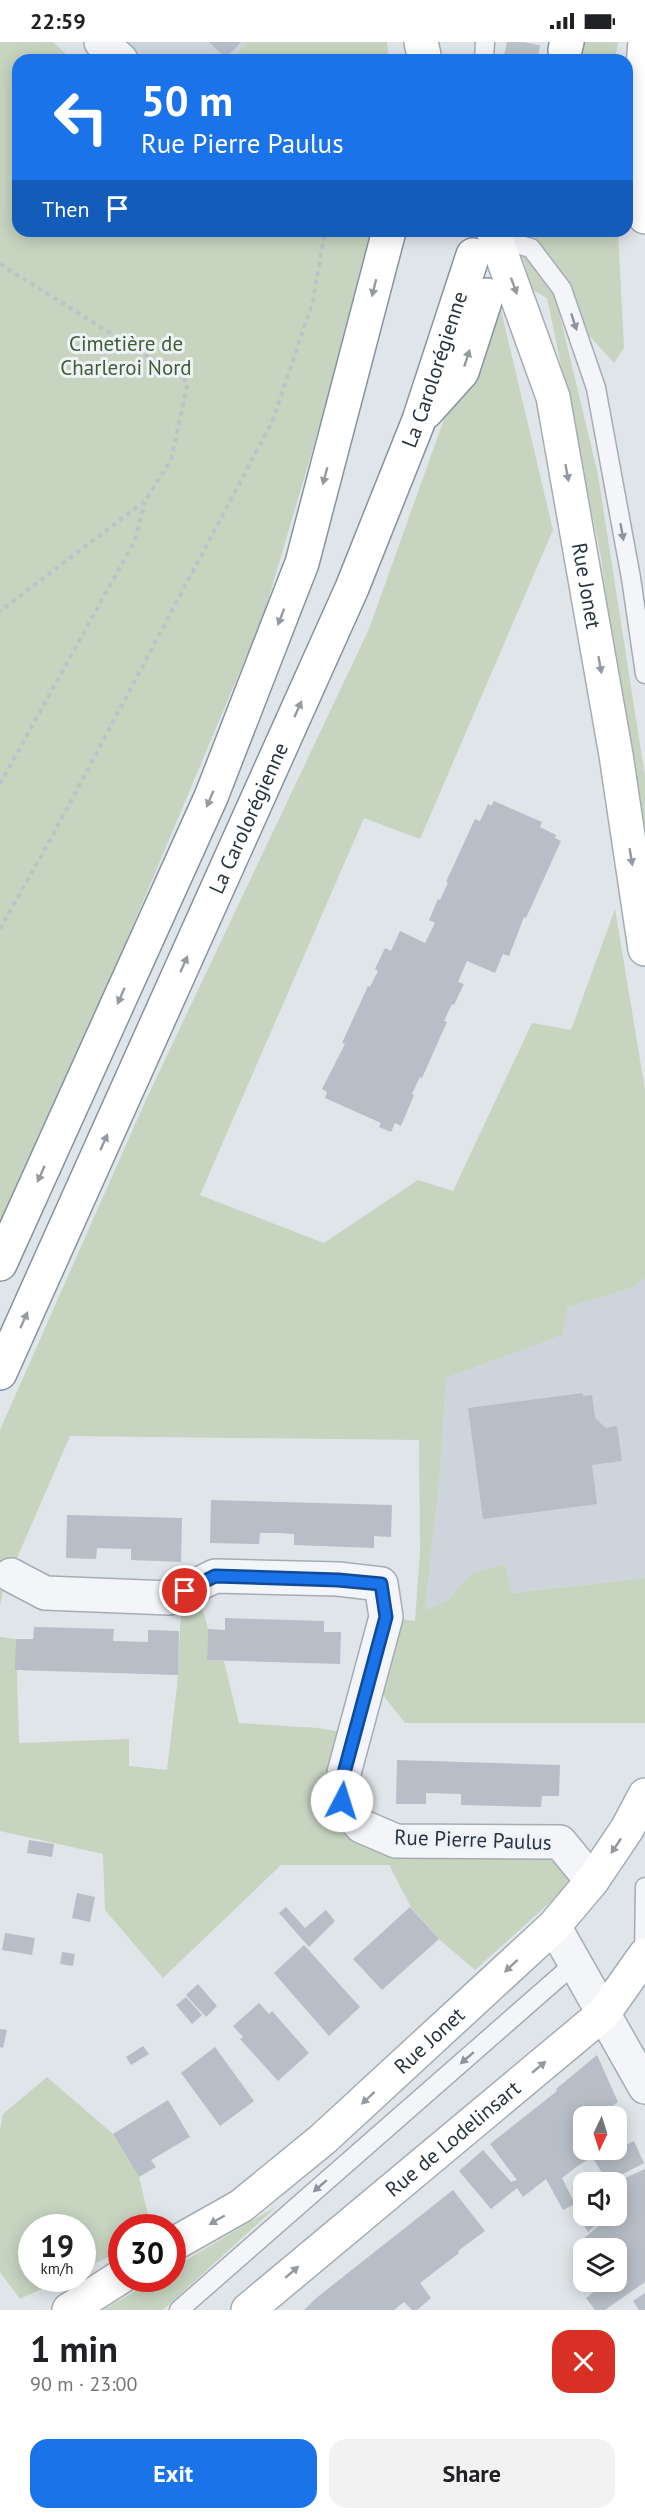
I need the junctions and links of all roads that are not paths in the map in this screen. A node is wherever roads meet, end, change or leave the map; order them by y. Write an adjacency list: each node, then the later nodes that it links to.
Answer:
1 (101, 42): 3 (street)
2 (645, 42): 4 (main road)
3 (114, 54)
4 (634, 91): 5 (main road)
5 (645, 217)
6 (387, 237): 12 (main road, La Carolorégienne, one-way to 12)
7 (488, 242): 9 (main road, La Carolorégienne); 10 (lane, one-way to 10); 11 (main road, Rue Jonet, one-way to 11)
8 (487, 295): 9 (main road, one-way to 8)
9 (418, 420): 13 (main road, La Carolorégienne, one-way to 9)
10 (645, 675)
11 (645, 949)
12 (0, 1264)
13 (0, 1373)
14 (11, 1575): 16 (street, Rue Pierre Paulus)
15 (645, 1795): 16 (main road, Rue Jonet, one-way to 16)
16 (592, 1881): 18 (main road, Rue Jonet)
17 (645, 1887): 19 (lane)
18 (554, 1926): 20 (street); 23 (main road, Rue Jonet, one-way to 23)
19 (644, 1956): 21 (main road, Rue de Lodelinsart)
20 (574, 1964): 21 (street); 26 (lane, one-way to 26)
21 (604, 2013): 22 (street); 27 (main road, Rue de Lodelinsart, one-way to 21)
22 (645, 2087)
23 (186, 2238)
24 (108, 2285): 25 (main road)
25 (69, 2310)
26 (179, 2310)
27 (248, 2310)

